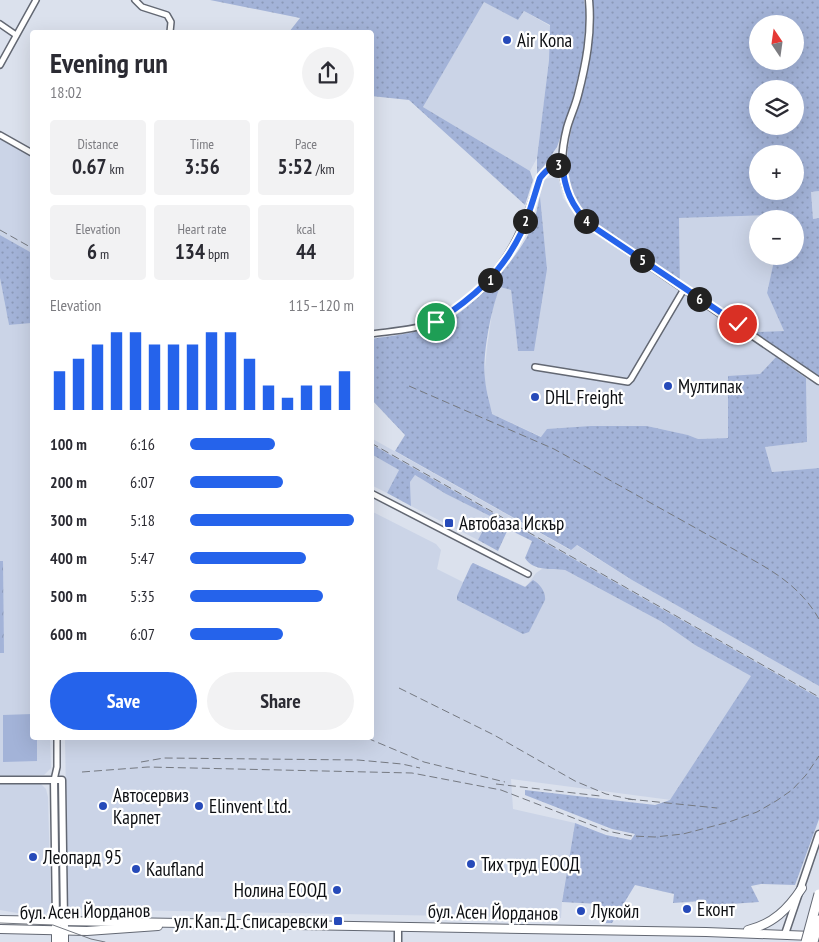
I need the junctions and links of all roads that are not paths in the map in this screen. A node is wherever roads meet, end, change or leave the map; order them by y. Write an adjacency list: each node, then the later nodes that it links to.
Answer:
1 (36, 0): 6 (street)
2 (135, 0): 5 (street)
3 (589, 0): 10 (street)
4 (0, 24): 6 (street)
5 (170, 30)
6 (16, 35): 7 (street)
7 (0, 65)
8 (0, 135): 9 (street)
9 (30, 152)
10 (562, 164): 11 (street); 12 (street)
11 (684, 289): 13 (street); 14 (street)
12 (374, 334)
13 (535, 366)
14 (819, 380)
15 (374, 495): 16 (street)
16 (528, 574)
17 (57, 740): 18 (street)
18 (57, 767): 20 (street); 21 (street)
19 (0, 780): 20 (street)
20 (54, 780): 21 (street); 27 (street)
21 (62, 780): 27 (street)
22 (819, 834): 23 (street)
23 (802, 888): 33 (main road); 35 (street)
24 (819, 894): 39 (main road, bridge)
25 (0, 920): 27 (main road, бул. Асен Йорданов)
26 (819, 920): 40 (main road, bridge)
27 (60, 921): 28 (main road, бул. Асен Йорданов); 31 (main road); 32 (main road)
28 (200, 924): 29 (main road, бул. Асен Йорданов); 32 (main road, бул. Асен Йорданов)
29 (398, 928): 33 (main road, бул. Асен Йорданов); 38 (street)
30 (0, 929): 31 (main road, бул. Асен Йорданов)
31 (56, 930): 32 (main road, бул. Асен Йорданов); 36 (main road)
32 (64, 930): 37 (main road)
33 (740, 932): 35 (main road, бул. Асен Йорданов)
34 (819, 936): 35 (main road, бул. Асен Йорданов)
35 (784, 938)
36 (56, 942)
37 (64, 942)
38 (398, 942)
39 (806, 942)
40 (813, 942)

